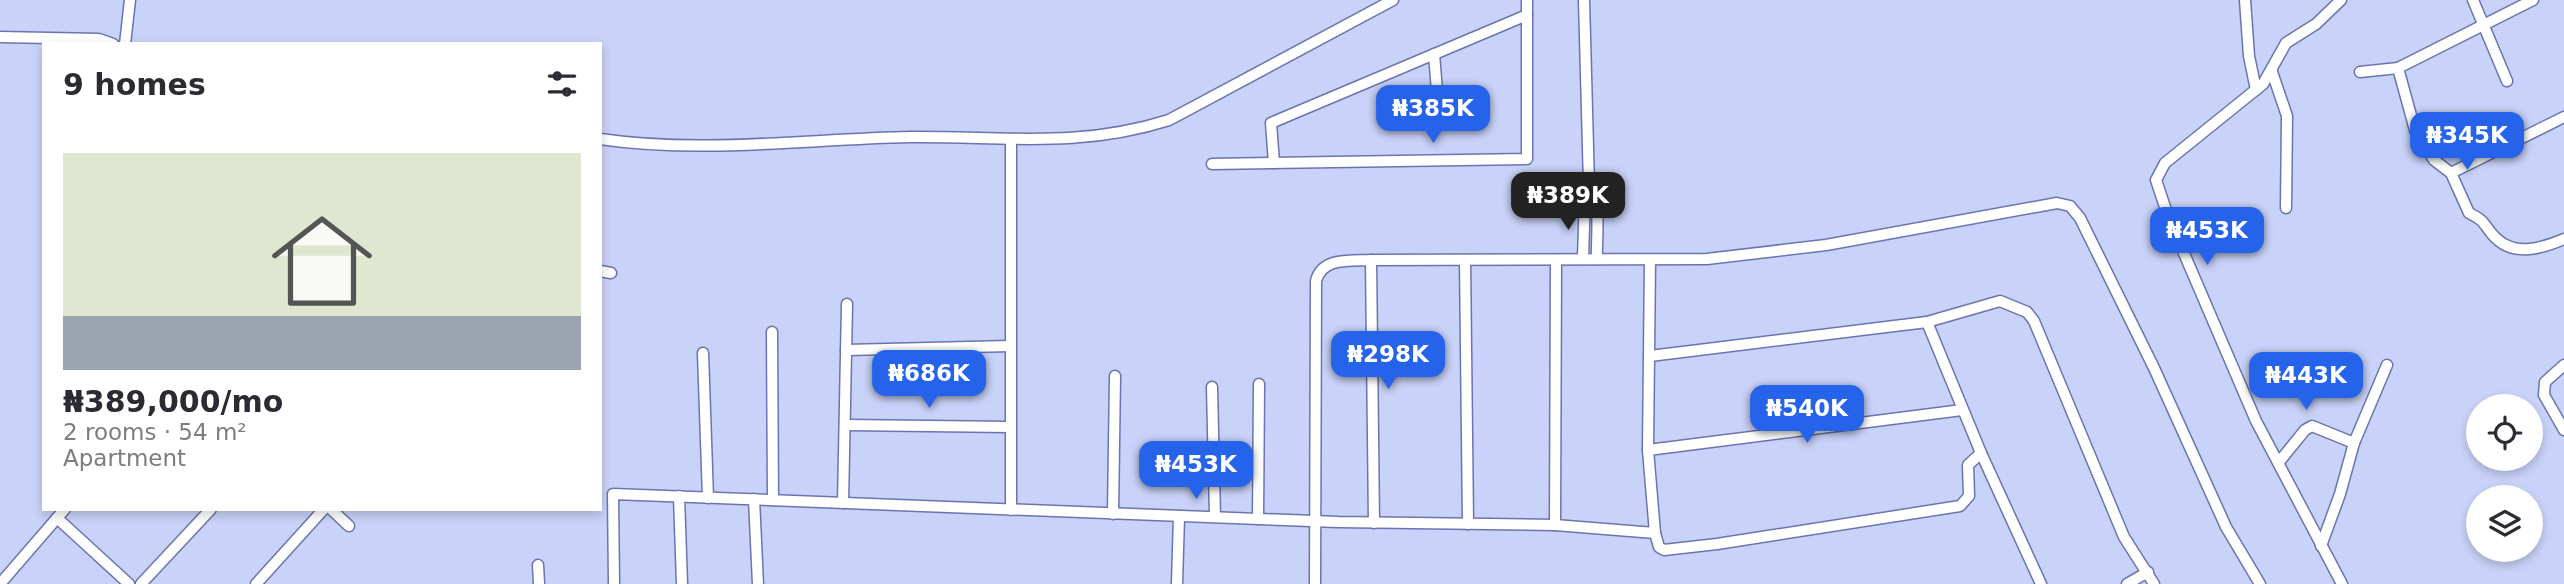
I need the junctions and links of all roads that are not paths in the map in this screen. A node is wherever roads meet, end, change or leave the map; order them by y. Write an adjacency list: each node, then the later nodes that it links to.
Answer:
1 (130, 0): 13 (street)
2 (1393, 0): 23 (street)
3 (1527, 0): 9 (street)
4 (1584, 0): 27 (street)
5 (2245, 0): 19 (street)
6 (2341, 0): 16 (street)
7 (2473, 0): 10 (street)
8 (2533, 0): 10 (street)
9 (1527, 15): 14 (street); 24 (street)
10 (2484, 26): 15 (street); 18 (street)
11 (0, 37): 12 (street)
12 (107, 42)
13 (125, 42)
14 (1434, 54): 20 (street); 24 (street)
15 (2398, 68): 17 (street); 26 (street)
16 (2272, 72): 19 (street); 28 (street)
17 (2360, 72)
18 (2507, 81)
19 (2256, 90): 55 (street)
20 (1439, 116)
21 (2564, 117): 26 (street)
22 (602, 139): 23 (street)
23 (1011, 139): 39 (street)
24 (1274, 163): 25 (street)
25 (1212, 164)
26 (2451, 173): 29 (street)
27 (1589, 185): 30 (street); 31 (street)
28 (2286, 208)
29 (2564, 239)
30 (1583, 259): 31 (street); 35 (street)
31 (1597, 259): 34 (street)
32 (1371, 260): 33 (street); 70 (street); 71 (street)
33 (1465, 260): 35 (street); 72 (street)
34 (1650, 260): 42 (street); 92 (street)
35 (1556, 261): 73 (street)
36 (847, 304): 40 (street)
37 (1927, 322): 42 (street); 48 (street); 78 (street)
38 (772, 332): 59 (street)
39 (1010, 346): 40 (street); 50 (street)
40 (846, 350): 49 (street)
41 (703, 353): 57 (street)
42 (1650, 356): 53 (street)
43 (2388, 365): 52 (street)
44 (2564, 365): 51 (street)
45 (1115, 376): 66 (street)
46 (1259, 384): 69 (street)
47 (1212, 387): 68 (street)
48 (1962, 410): 53 (street); 54 (street)
49 (847, 425): 50 (street); 60 (street)
50 (1010, 427): 61 (street)
51 (2564, 430)
52 (2354, 443): 55 (street); 76 (street)
53 (1648, 450): 75 (street)
54 (1981, 453): 75 (street); 89 (street)
55 (2279, 462): 76 (street)
56 (680, 496): 57 (street); 84 (street); 85 (street)
57 (708, 498): 58 (street)
58 (754, 499): 59 (street); 86 (street)
59 (773, 500): 60 (street)
60 (844, 503): 61 (street)
61 (1011, 510): 66 (street)
62 (209, 511): 81 (street)
63 (322, 511): 82 (street)
64 (333, 511): 74 (street)
65 (61, 514): 79 (street); 80 (street)
66 (1113, 514): 67 (street)
67 (1180, 516): 68 (street); 87 (street)
68 (1216, 517): 69 (street)
69 (1258, 519): 70 (street)
70 (1316, 521): 71 (street); 88 (street)
71 (1374, 523): 72 (street)
72 (1468, 524): 73 (street)
73 (1555, 525): 75 (street)
74 (349, 526)
75 (1655, 533)
76 (2321, 546): 93 (street)
77 (538, 565): 83 (street)
78 (2148, 572): 90 (street); 91 (street)
79 (0, 584)
80 (129, 584)
81 (141, 584)
82 (256, 584)
83 (539, 584)
84 (614, 584)
85 (682, 584)
86 (758, 584)
87 (1177, 584)
88 (1315, 584)
89 (2041, 584)
90 (2127, 584)
91 (2154, 584)
92 (2260, 584)
93 (2342, 584)

